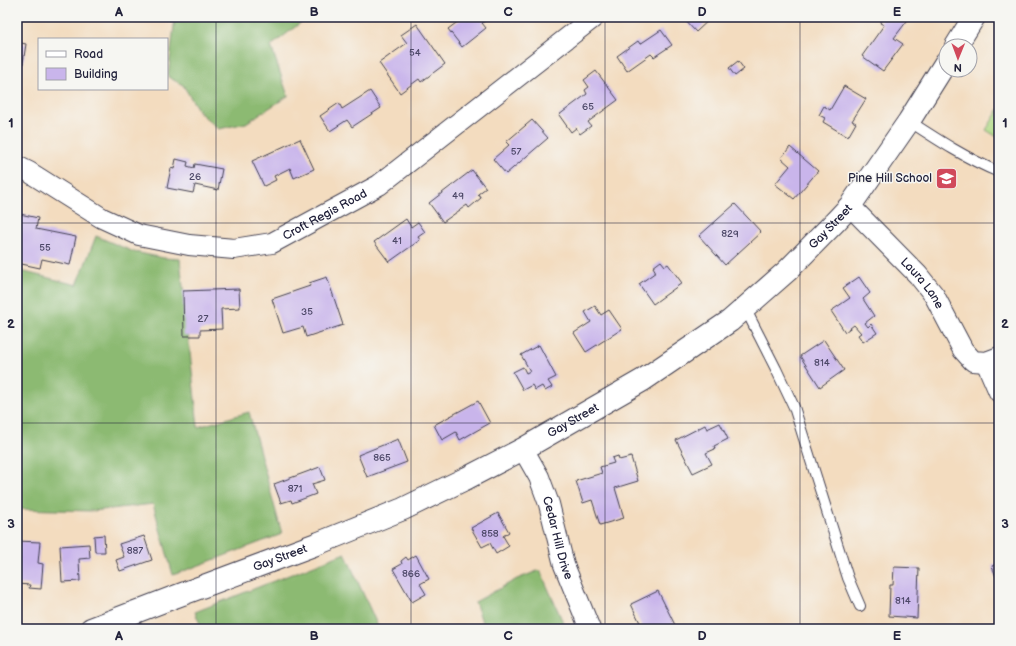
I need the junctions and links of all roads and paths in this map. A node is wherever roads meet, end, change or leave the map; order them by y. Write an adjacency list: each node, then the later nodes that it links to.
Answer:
1 (594, 17): 6 (street, Croft Regis Road)
2 (974, 17): 3 (street)
3 (961, 38)
4 (938, 75): 5 (street, Gay Street)
5 (909, 121): 7 (lane); 8 (street, Gay Street)
6 (17, 166)
7 (999, 172)
8 (850, 206): 9 (street, Gay Street); 10 (street, Laura Lane)
9 (745, 308): 12 (street, Gay Street); 13 (lane)
10 (992, 360): 11 (street, Laura Lane)
11 (999, 392)
12 (523, 449): 14 (street, Gay Street); 15 (street, Cedar Hill Drive)
13 (860, 606)
14 (91, 629)
15 (590, 629)

